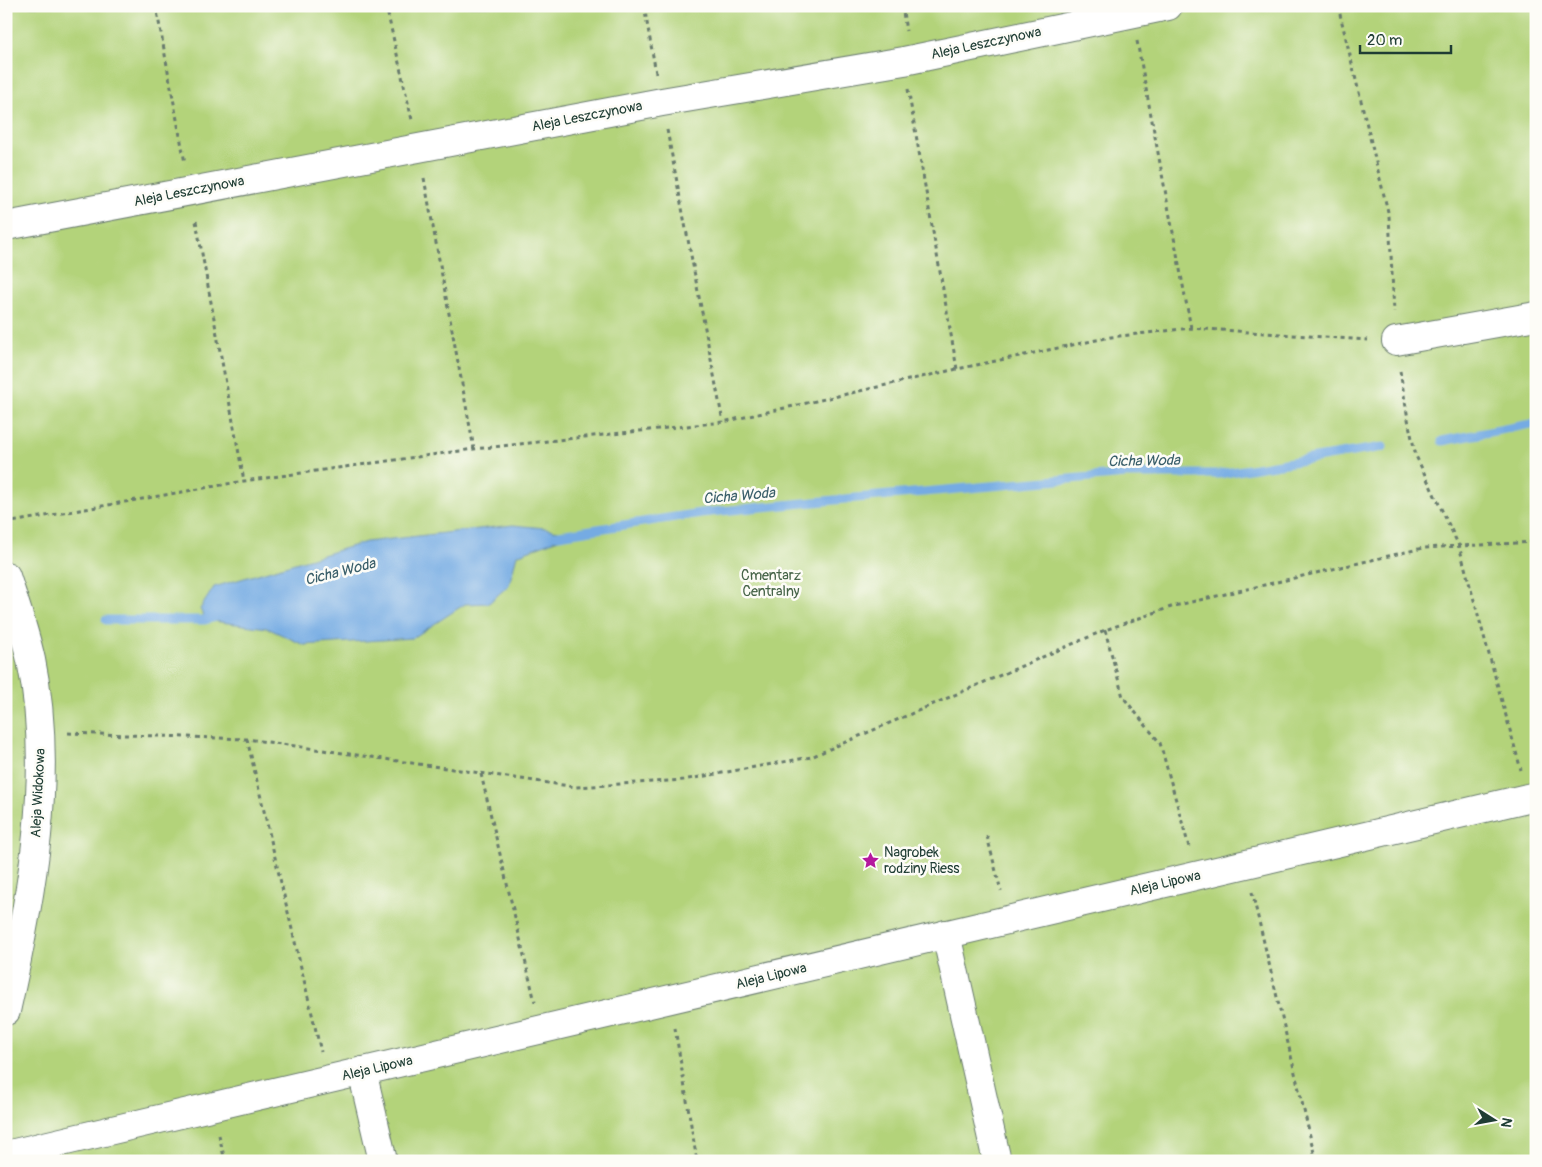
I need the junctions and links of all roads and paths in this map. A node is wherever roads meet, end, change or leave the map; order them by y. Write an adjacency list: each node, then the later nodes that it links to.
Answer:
1 (156, 6): 10 (path)
2 (386, 6): 9 (path)
3 (644, 6): 8 (path)
4 (1168, 6): 6 (street, Aleja Leszczynowa)
5 (1338, 6): 14 (path)
6 (1132, 13): 7 (street, Aleja Leszczynowa); 13 (path)
7 (904, 60): 8 (street, Aleja Leszczynowa); 15 (path)
8 (662, 102): 9 (street, Aleja Leszczynowa); 16 (path)
9 (418, 148): 10 (street, Aleja Leszczynowa); 17 (path)
10 (190, 191): 11 (street, Aleja Leszczynowa); 18 (path)
11 (6, 226)
12 (1536, 316): 14 (street)
13 (1191, 328): 14 (path); 15 (path)
14 (1396, 341): 21 (path)
15 (957, 369): 16 (path)
16 (723, 422): 17 (path)
17 (474, 449): 18 (path)
18 (244, 481): 19 (path)
19 (6, 523)
20 (1536, 542): 21 (path)
21 (1459, 546): 23 (path); 27 (path)
22 (6, 576): 24 (street, Aleja Widokowa)
23 (1105, 630): 26 (path); 30 (path)
24 (40, 732): 25 (path); 34 (street, Aleja Widokowa)
25 (247, 739): 26 (path); 37 (path)
26 (481, 774): 35 (path)
27 (1532, 797): 29 (street, Aleja Lipowa)
28 (987, 836): 31 (path)
29 (1245, 864): 30 (street, Aleja Lipowa); 42 (path)
30 (1196, 875): 31 (street, Aleja Lipowa)
31 (1008, 920): 32 (street, Aleja Lipowa)
32 (946, 934): 33 (street, Aleja Lipowa); 41 (street)
33 (670, 1000): 35 (street, Aleja Lipowa); 40 (path)
34 (6, 1011)
35 (542, 1029): 36 (street, Aleja Lipowa)
36 (362, 1071): 37 (street, Aleja Lipowa); 39 (street)
37 (327, 1080): 38 (street, Aleja Lipowa)
38 (6, 1155)
39 (383, 1161)
40 (697, 1161)
41 (997, 1161)
42 (1316, 1161)

